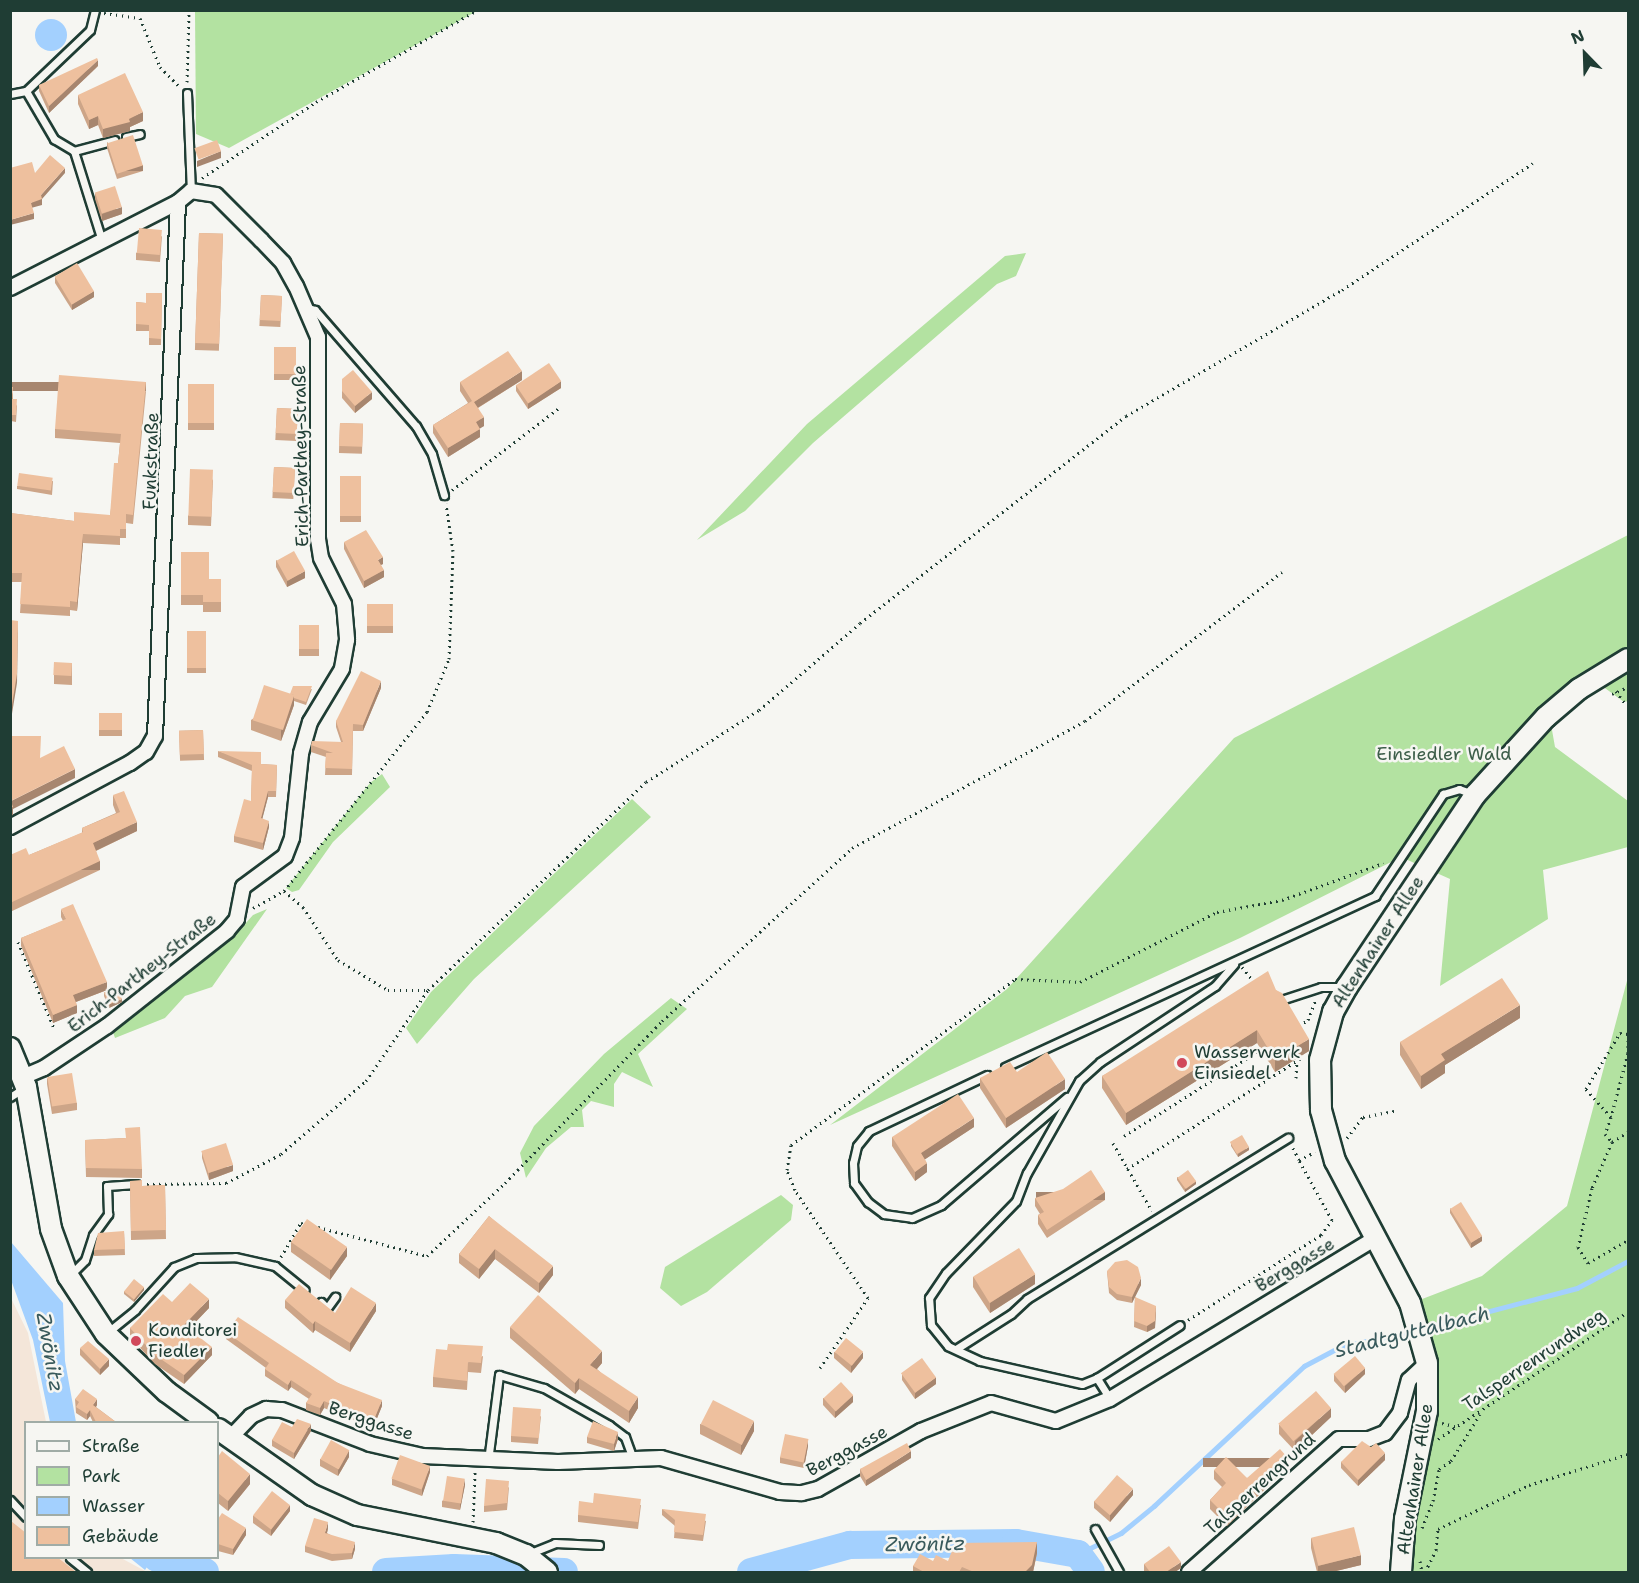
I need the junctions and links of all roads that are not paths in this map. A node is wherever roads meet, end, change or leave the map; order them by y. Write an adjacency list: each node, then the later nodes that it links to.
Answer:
1 (95, 11): 2 (lane)
2 (26, 91): 4 (lane); 6 (lane)
3 (187, 93): 7 (lane)
4 (10, 94)
5 (140, 134): 6 (lane)
6 (74, 150): 9 (lane)
7 (191, 191): 8 (street); 11 (street, Erich-Parthey-Straße)
8 (178, 202): 9 (street); 15 (street, Funkstraße)
9 (102, 241): 10 (street)
10 (10, 288)
11 (307, 308): 12 (lane); 20 (street, Erich-Parthey-Straße)
12 (444, 495)
13 (1629, 659): 14 (street, Altenhainer Allee)
14 (1475, 795): 16 (lane); 17 (street, Altenhainer Allee)
15 (10, 827)
16 (1236, 962): 21 (lane); 21 (lane)
17 (1347, 987): 18 (lane); 24 (street, Altenhainer Allee)
18 (1281, 1000)
19 (10, 1048): 20 (street)
20 (20, 1087): 25 (street)
21 (1067, 1097): 29 (lane)
22 (1288, 1138): 29 (lane)
23 (142, 1184): 25 (lane)
24 (1374, 1239): 30 (street, Altenhainer Allee); 32 (street, Berggasse)
25 (68, 1276): 28 (street)
26 (335, 1297): 28 (lane)
27 (1180, 1325): 31 (lane)
28 (106, 1334): 33 (street)
29 (956, 1349): 31 (lane)
30 (1426, 1358): 46 (street, Talsperrengrund); 47 (street, Altenhainer Allee)
31 (1097, 1378): 32 (lane)
32 (1110, 1399): 35 (street, Berggasse)
33 (207, 1421)
34 (224, 1434): 36 (street, Berggasse); 41 (street)
35 (633, 1459): 36 (street, Berggasse); 36 (lane)
36 (488, 1461)
37 (10, 1500): 38 (lane)
38 (24, 1515)
39 (1095, 1530): 45 (lane)
40 (599, 1545): 41 (lane)
41 (526, 1555): 44 (street)
42 (72, 1559): 43 (lane)
43 (87, 1572)
44 (547, 1572)
45 (1119, 1572)
46 (1189, 1572)
47 (1401, 1572)

